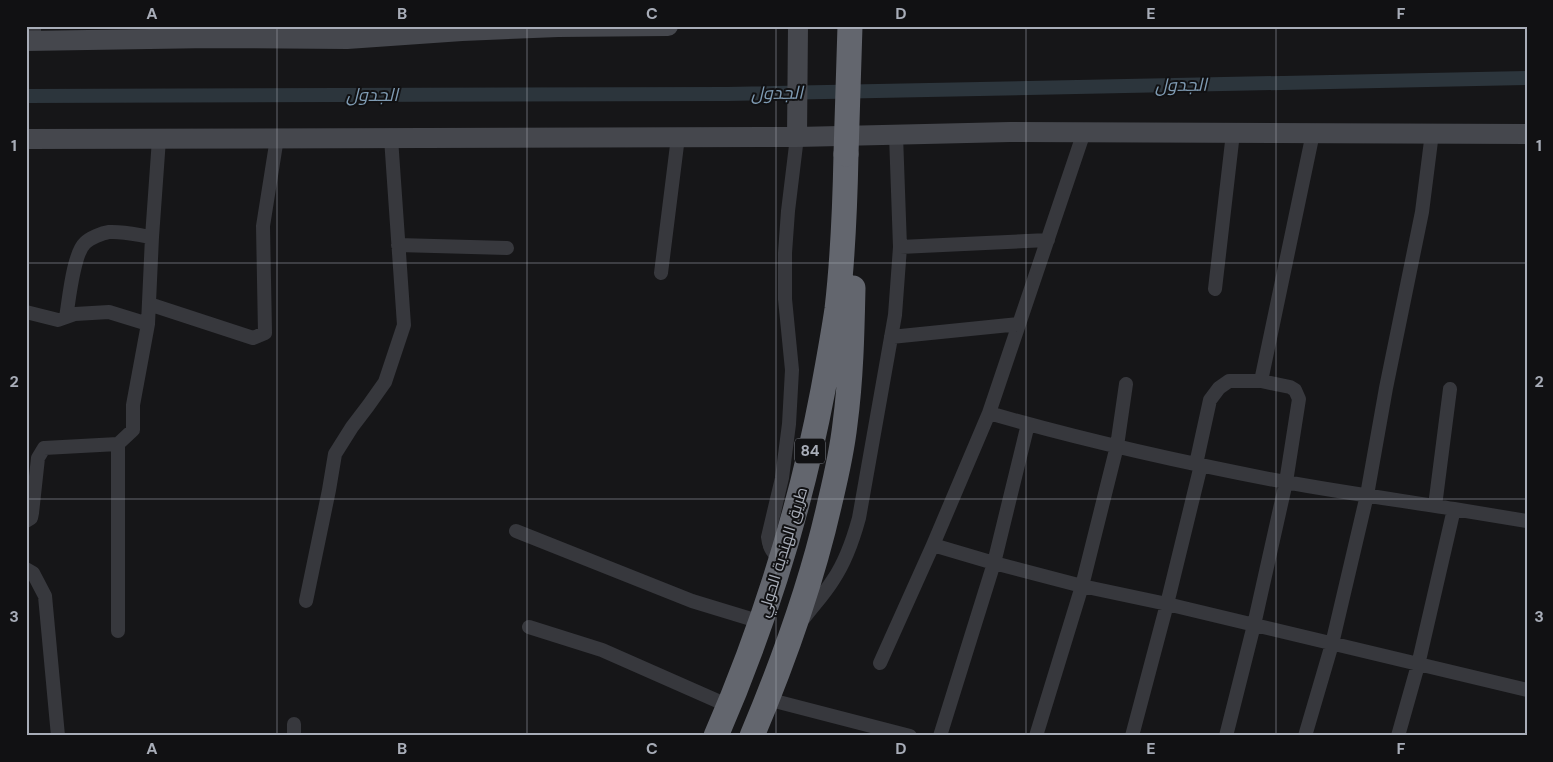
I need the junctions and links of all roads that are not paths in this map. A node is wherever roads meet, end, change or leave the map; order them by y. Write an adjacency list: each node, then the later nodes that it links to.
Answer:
1 (668, 26): 5 (main road)
2 (798, 26): 17 (main road)
3 (850, 26): 22 (highway, 84, bridge)
4 (855, 26): 22 (highway, 84)
5 (558, 27): 6 (main road)
6 (462, 28): 8 (main road)
7 (211, 32): 8 (main road); 9 (main road)
8 (348, 33)
9 (31, 36)
10 (1084, 132): 11 (main road); 15 (main road); 24 (street)
11 (1233, 133): 12 (main road); 29 (street)
12 (1313, 133): 13 (main road); 36 (street)
13 (1432, 133): 14 (main road); 45 (street)
14 (1527, 134)
15 (896, 135): 17 (main road); 26 (street)
16 (678, 137): 17 (main road); 19 (main road); 28 (street)
17 (797, 137): 52 (street)
18 (277, 138): 19 (main road); 21 (main road); 30 (street)
19 (391, 138): 25 (street)
20 (26, 139): 21 (main road)
21 (159, 139): 23 (street)
22 (850, 154): 52 (highway, طريق الهندية الحولي / 84); 61 (highway, طريق الهندية الحولي / 84)
23 (152, 237): 30 (street); 32 (street)
24 (1048, 240): 26 (street); 34 (street)
25 (398, 245): 27 (street); 56 (street)
26 (900, 247): 35 (street)
27 (508, 248)
28 (661, 274)
29 (1215, 289)
30 (149, 304): 33 (street)
31 (26, 312): 32 (street)
32 (66, 317): 33 (street)
33 (148, 324): 41 (street)
34 (1019, 324): 35 (street); 39 (street)
35 (891, 336): 61 (street)
36 (1261, 381): 43 (street); 44 (street)
37 (1126, 384): 42 (street)
38 (1450, 389): 46 (street)
39 (989, 413): 40 (street); 51 (street)
40 (1028, 424): 42 (street); 53 (street)
41 (118, 444): 48 (street); 62 (street)
42 (1117, 446): 43 (street); 55 (street)
43 (1198, 464): 44 (street); 57 (street)
44 (1286, 482): 45 (street); 59 (street)
45 (1367, 495): 46 (street); 63 (street)
46 (1435, 506): 47 (street)
47 (1454, 510): 49 (street); 65 (street)
48 (26, 521)
49 (1527, 521)
50 (516, 532): 58 (street)
51 (933, 545): 53 (street); 64 (street)
52 (783, 559): 58 (highway, طريق الهندية الحولي / 84)
53 (994, 563): 55 (street); 73 (street)
54 (26, 569): 69 (street)
55 (1082, 586): 57 (street); 74 (street)
56 (306, 601)
57 (1167, 604): 59 (street); 75 (street)
58 (761, 622): 68 (highway, طريق الهندية الحولي / 84)
59 (1254, 626): 63 (street); 76 (street)
60 (528, 627): 68 (street)
61 (794, 630): 67 (highway, طريق الهندية الحولي / 84)
62 (118, 631)
63 (1332, 644): 65 (street); 77 (street)
64 (880, 663)
65 (1418, 665): 66 (street); 78 (street)
66 (1527, 690)
67 (767, 699): 71 (highway, طريق الهندية الحولي / 84); 72 (street)
68 (729, 706): 70 (highway, طريق الهندية الحولي / 84)
69 (54, 732)
70 (716, 736)
71 (752, 736)
72 (910, 736)
73 (940, 736)
74 (1036, 736)
75 (1132, 736)
76 (1226, 736)
77 (1306, 736)
78 (1398, 736)

